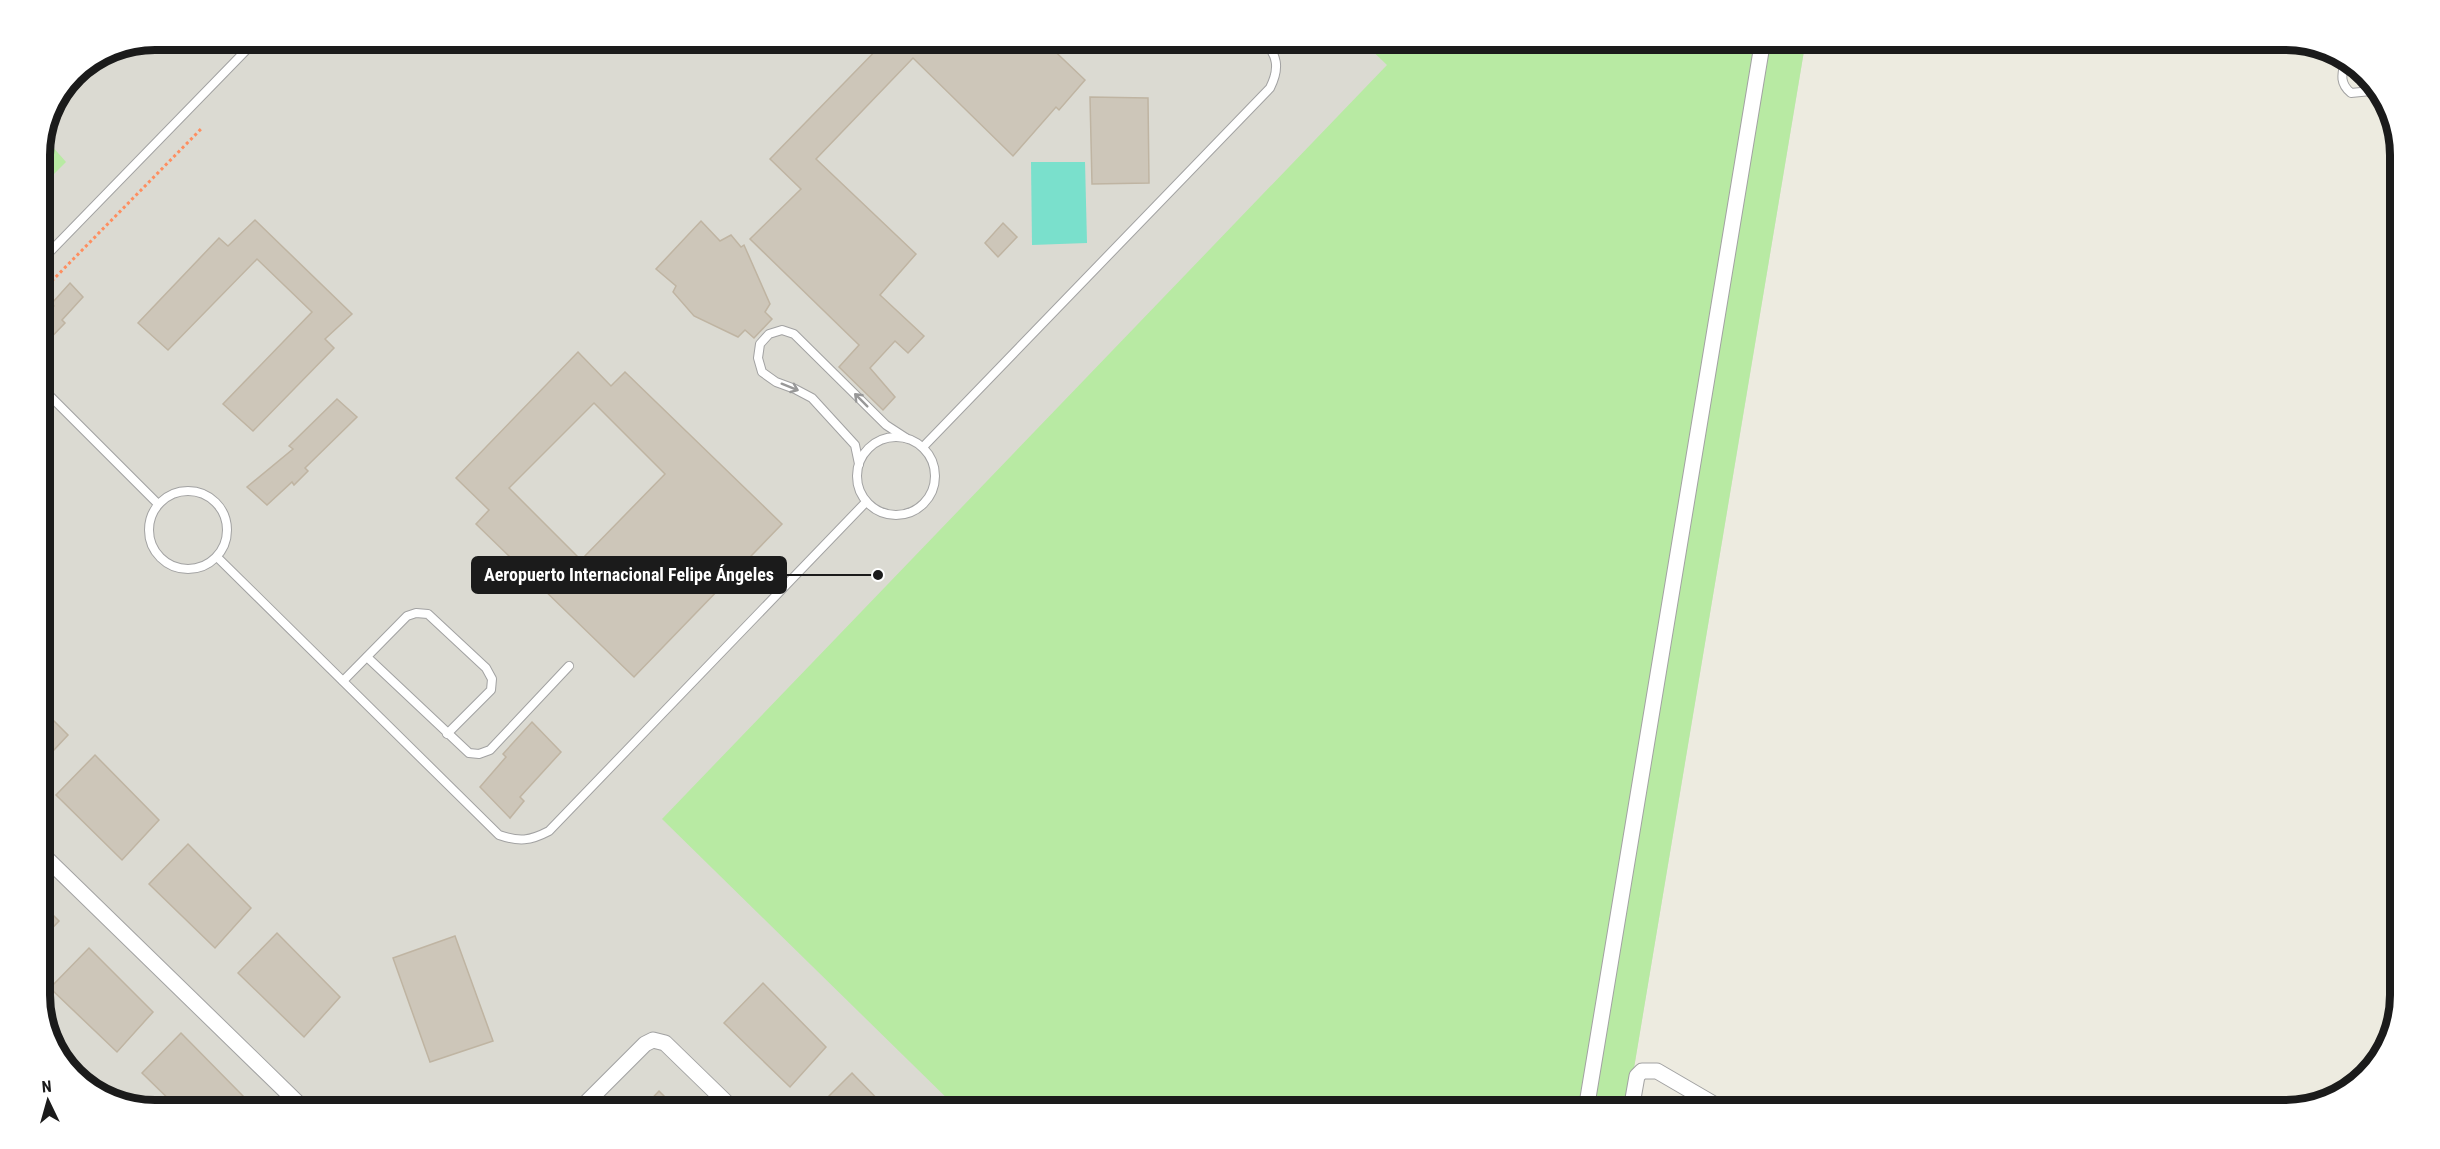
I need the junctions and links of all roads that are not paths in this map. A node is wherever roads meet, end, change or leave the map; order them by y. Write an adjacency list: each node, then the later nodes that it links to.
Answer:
1 (246, 50): 6 (lane)
2 (1269, 50): 9 (lane)
3 (1761, 50): 22 (street)
4 (2343, 67): 5 (lane)
5 (2369, 91)
6 (50, 252)
7 (50, 396): 12 (lane)
8 (906, 438): 9 (lane); 10 (lane); 10 (lane, one-way to 10)
9 (923, 447): 11 (lane)
10 (859, 464): 11 (lane)
11 (866, 502): 16 (lane)
12 (158, 504): 13 (lane); 13 (lane)
13 (217, 557): 16 (lane)
14 (367, 657): 16 (lane); 17 (lane); 17 (lane)
15 (569, 666): 17 (lane)
16 (343, 681)
17 (447, 734)
18 (50, 862): 19 (street)
19 (294, 1100)
20 (589, 1100): 21 (street)
21 (724, 1100)
22 (1588, 1100)
23 (1632, 1100): 24 (street)
24 (1707, 1100)

